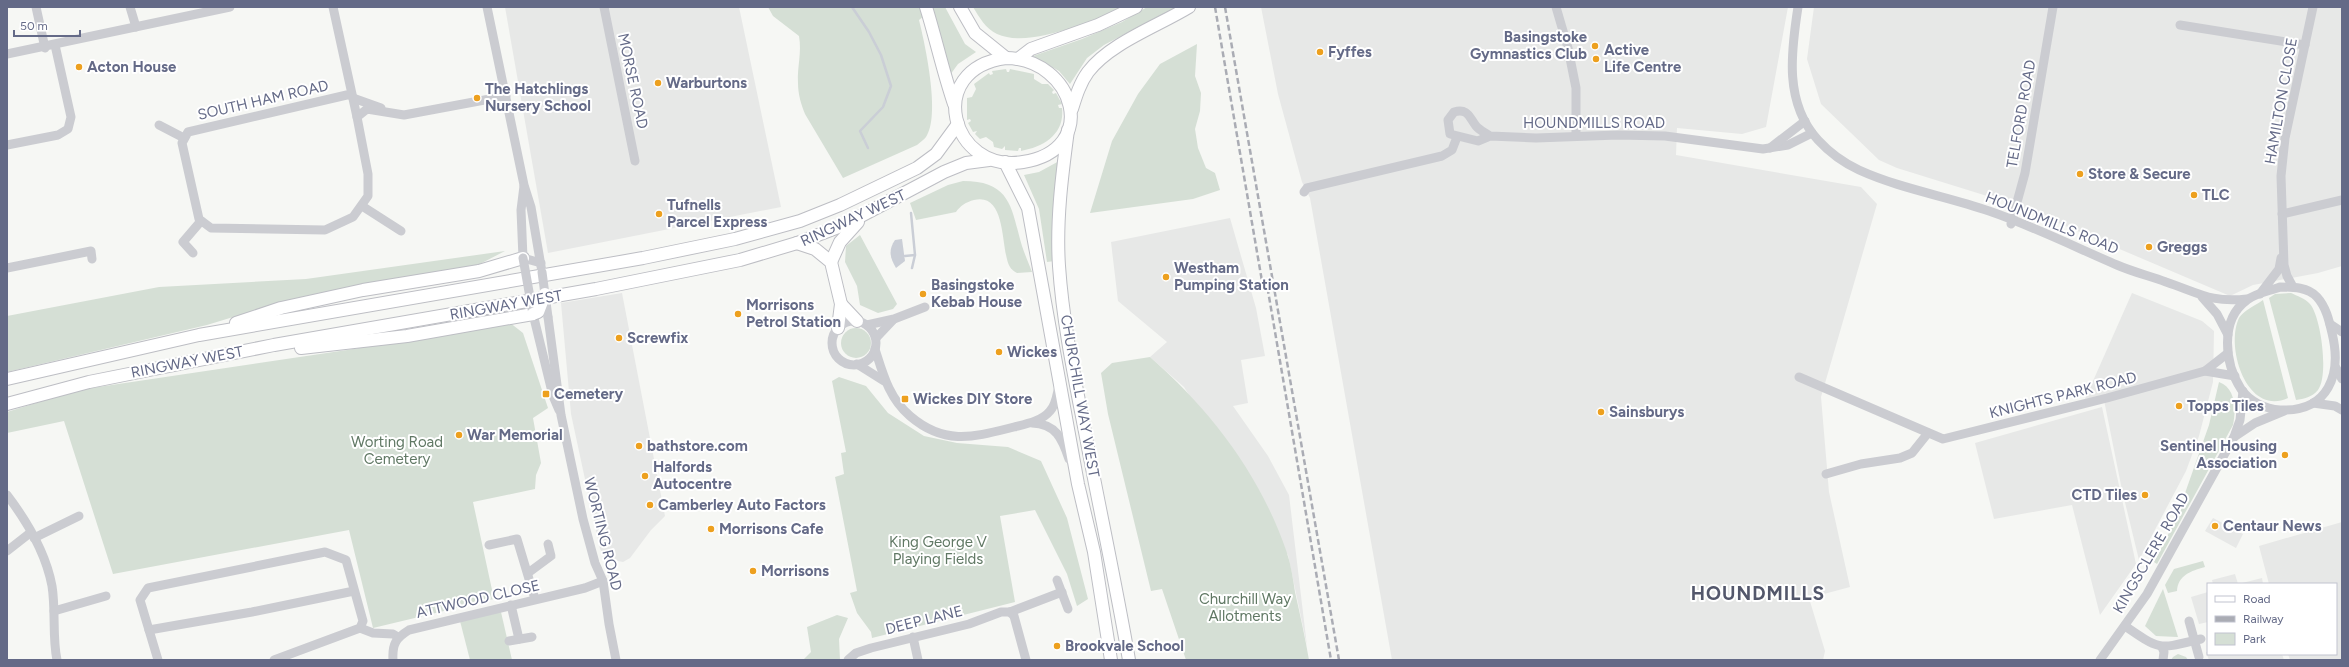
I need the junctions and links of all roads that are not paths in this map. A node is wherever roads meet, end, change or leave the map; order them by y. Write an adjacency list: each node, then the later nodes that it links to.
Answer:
1 (36, 7): 19 (street)
2 (130, 7): 16 (street)
3 (230, 7): 16 (street)
4 (333, 7): 23 (street, SOUTH HAM ROAD)
5 (487, 7): 24 (street, WORTING ROAD)
6 (604, 7): 41 (street, MORSE ROAD)
7 (926, 7): 25 (main road)
8 (960, 7): 21 (main road)
9 (1136, 7): 22 (main road)
10 (1189, 7): 26 (main road)
11 (1556, 7): 35 (street)
12 (1798, 7): 29 (street, HOUNDMILLS ROAD)
13 (2053, 7): 50 (street, TELFORD ROAD)
14 (2313, 7): 18 (street, HAMILTON CLOSE)
15 (2180, 25): 18 (street)
16 (136, 27): 17 (street)
17 (55, 45): 19 (street); 38 (street)
18 (2305, 45): 48 (street, HAMILTON CLOSE)
19 (45, 48): 20 (street)
20 (7, 54)
21 (1006, 58): 22 (main road); 25 (main road)
22 (1018, 59): 26 (main road)
23 (352, 96): 27 (street, SOUTH HAM ROAD); 28 (street, SOUTH HAM ROAD); 37 (street, SOUTH HAM ROAD)
24 (506, 96): 27 (street, SOUTH HAM ROAD); 43 (street, WORTING ROAD)
25 (954, 104): 30 (main road)
26 (1072, 109): 32 (main road)
27 (390, 112): 28 (street, SOUTH HAM ROAD)
28 (357, 117): 46 (street, SOUTH HAM ROAD)
29 (1805, 121): 33 (street, HOUNDMILLS ROAD); 39 (street)
30 (958, 124): 40 (main road); 73 (main road, RINGWAY WEST)
31 (159, 125): 37 (street, SOUTH HAM ROAD)
32 (1068, 130): 42 (main road); 139 (main road, CHURCHILL WAY WEST)
33 (1812, 133): 39 (street, HOUNDMILLS ROAD); 50 (street, HOUNDMILLS ROAD)
34 (1490, 136): 35 (street, HOUNDMILLS ROAD); 36 (street, HOUNDMILLS ROAD); 36 (street)
35 (1576, 136): 39 (street, HOUNDMILLS ROAD)
36 (1458, 137): 44 (street)
37 (184, 138): 49 (street, SOUTH HAM ROAD)
38 (7, 145)
39 (1769, 149)
40 (989, 160): 42 (main road); 47 (main road, RINGWAY WEST)
41 (635, 161)
42 (1005, 162): 89 (main road, CHURCHILL WAY WEST)
43 (524, 185): 55 (street, WORTING ROAD); 57 (street, WORTING ROAD)
44 (1304, 192)
45 (2342, 200): 48 (street)
46 (362, 206): 49 (street, SOUTH HAM ROAD); 51 (street)
47 (868, 214): 52 (main road, RINGWAY WEST); 58 (main road)
48 (2282, 214): 53 (street, HAMILTON CLOSE)
49 (201, 221): 54 (street)
50 (2012, 222): 63 (street, HOUNDMILLS ROAD)
51 (403, 233)
52 (797, 244): 58 (main road); 80 (main road, RINGWAY WEST)
53 (2283, 249): 60 (street, HAMILTON CLOSE); 62 (street, HAMILTON CLOSE)
54 (193, 252)
55 (523, 258): 57 (street); 67 (street, WORTING ROAD, bridge); 73 (main road)
56 (92, 259): 59 (street)
57 (541, 262): 61 (street, WORTING ROAD, bridge)
58 (831, 262): 65 (main road)
59 (7, 268)
60 (2293, 286): 62 (street); 70 (street)
61 (545, 294): 67 (main road, bridge); 95 (street, WORTING ROAD, bridge)
62 (2260, 294): 64 (street)
63 (2200, 295): 64 (street, HOUNDMILLS ROAD); 74 (street, HOUNDMILLS ROAD)
64 (2247, 299): 74 (street)
65 (841, 304): 69 (main road); 71 (main road)
66 (925, 307): 68 (street)
67 (533, 314): 80 (main road); 95 (street, WORTING ROAD)
68 (894, 319): 69 (street); 75 (street)
69 (862, 323): 71 (street); 75 (street)
70 (2330, 324): 72 (street); 78 (street)
71 (838, 328): 81 (street)
72 (2342, 332)
73 (198, 335): 86 (main road, RINGWAY WEST)
74 (2228, 335): 79 (street)
75 (876, 338): 77 (street)
76 (2342, 344): 78 (street)
77 (875, 349): 81 (street); 88 (street)
78 (2336, 352): 82 (street)
79 (2228, 353): 83 (street, KNIGHTS PARK ROAD); 84 (street)
80 (201, 360): 92 (main road, RINGWAY WEST)
81 (857, 364): 88 (street)
82 (2336, 368): 87 (street); 91 (street)
83 (2205, 371): 84 (street, KNIGHTS PARK ROAD); 97 (street, KNIGHTS PARK ROAD)
84 (2235, 376): 90 (street)
85 (1799, 377): 97 (street, KNIGHTS PARK ROAD)
86 (7, 379)
87 (2342, 379)
88 (884, 381): 96 (street)
89 (1061, 381): 96 (street); 100 (main road, CHURCHILL WAY WEST)
90 (2243, 391): 93 (street); 98 (street, KINGSCLERE ROAD)
91 (2313, 402): 93 (street); 94 (street)
92 (7, 404)
93 (2285, 410): 98 (street, KINGSCLERE ROAD)
94 (2342, 410)
95 (561, 415): 109 (street, WORTING ROAD)
96 (1030, 423): 100 (street)
97 (1928, 433): 99 (street)
98 (2234, 437): 119 (street, KINGSCLERE ROAD)
99 (1826, 474)
100 (1078, 484): 138 (main road, CHURCHILL WAY WEST)
101 (7, 495): 103 (street)
102 (79, 516): 103 (street)
103 (32, 535): 106 (street); 116 (street)
104 (548, 544): 107 (street)
105 (489, 546): 107 (street)
106 (7, 551)
107 (528, 573): 113 (street)
108 (1058, 580): 111 (street)
109 (603, 581): 113 (street, ATTWOOD CLOSE); 134 (street, WORTING ROAD)
110 (354, 591): 120 (street); 121 (street); 121 (street)
111 (1062, 592): 115 (street); 117 (street, DEEP LANE)
112 (106, 596): 116 (street)
113 (535, 600): 114 (street, ATTWOOD CLOSE)
114 (511, 605): 122 (street, ATTWOOD CLOSE); 125 (street)
115 (1068, 609)
116 (54, 610): 130 (street)
117 (1010, 612): 124 (street, DEEP LANE); 137 (street)
118 (2189, 621): 126 (street)
119 (2125, 626): 128 (street); 140 (street, KINGSCLERE ROAD)
120 (360, 628): 122 (street); 132 (street)
121 (149, 630): 131 (street)
122 (398, 636): 133 (street)
123 (532, 637): 125 (street)
124 (913, 637): 135 (street, DEEP LANE); 136 (street)
125 (519, 639): 127 (street)
126 (2198, 640): 128 (street); 129 (street)
127 (509, 641)
128 (2162, 647): 141 (street)
129 (2199, 657)
130 (57, 660)
131 (158, 660)
132 (274, 660)
133 (394, 660)
134 (616, 660)
135 (848, 660)
136 (918, 660)
137 (1026, 660)
138 (1111, 660)
139 (1129, 660)
140 (2100, 660)
141 (2163, 660)

